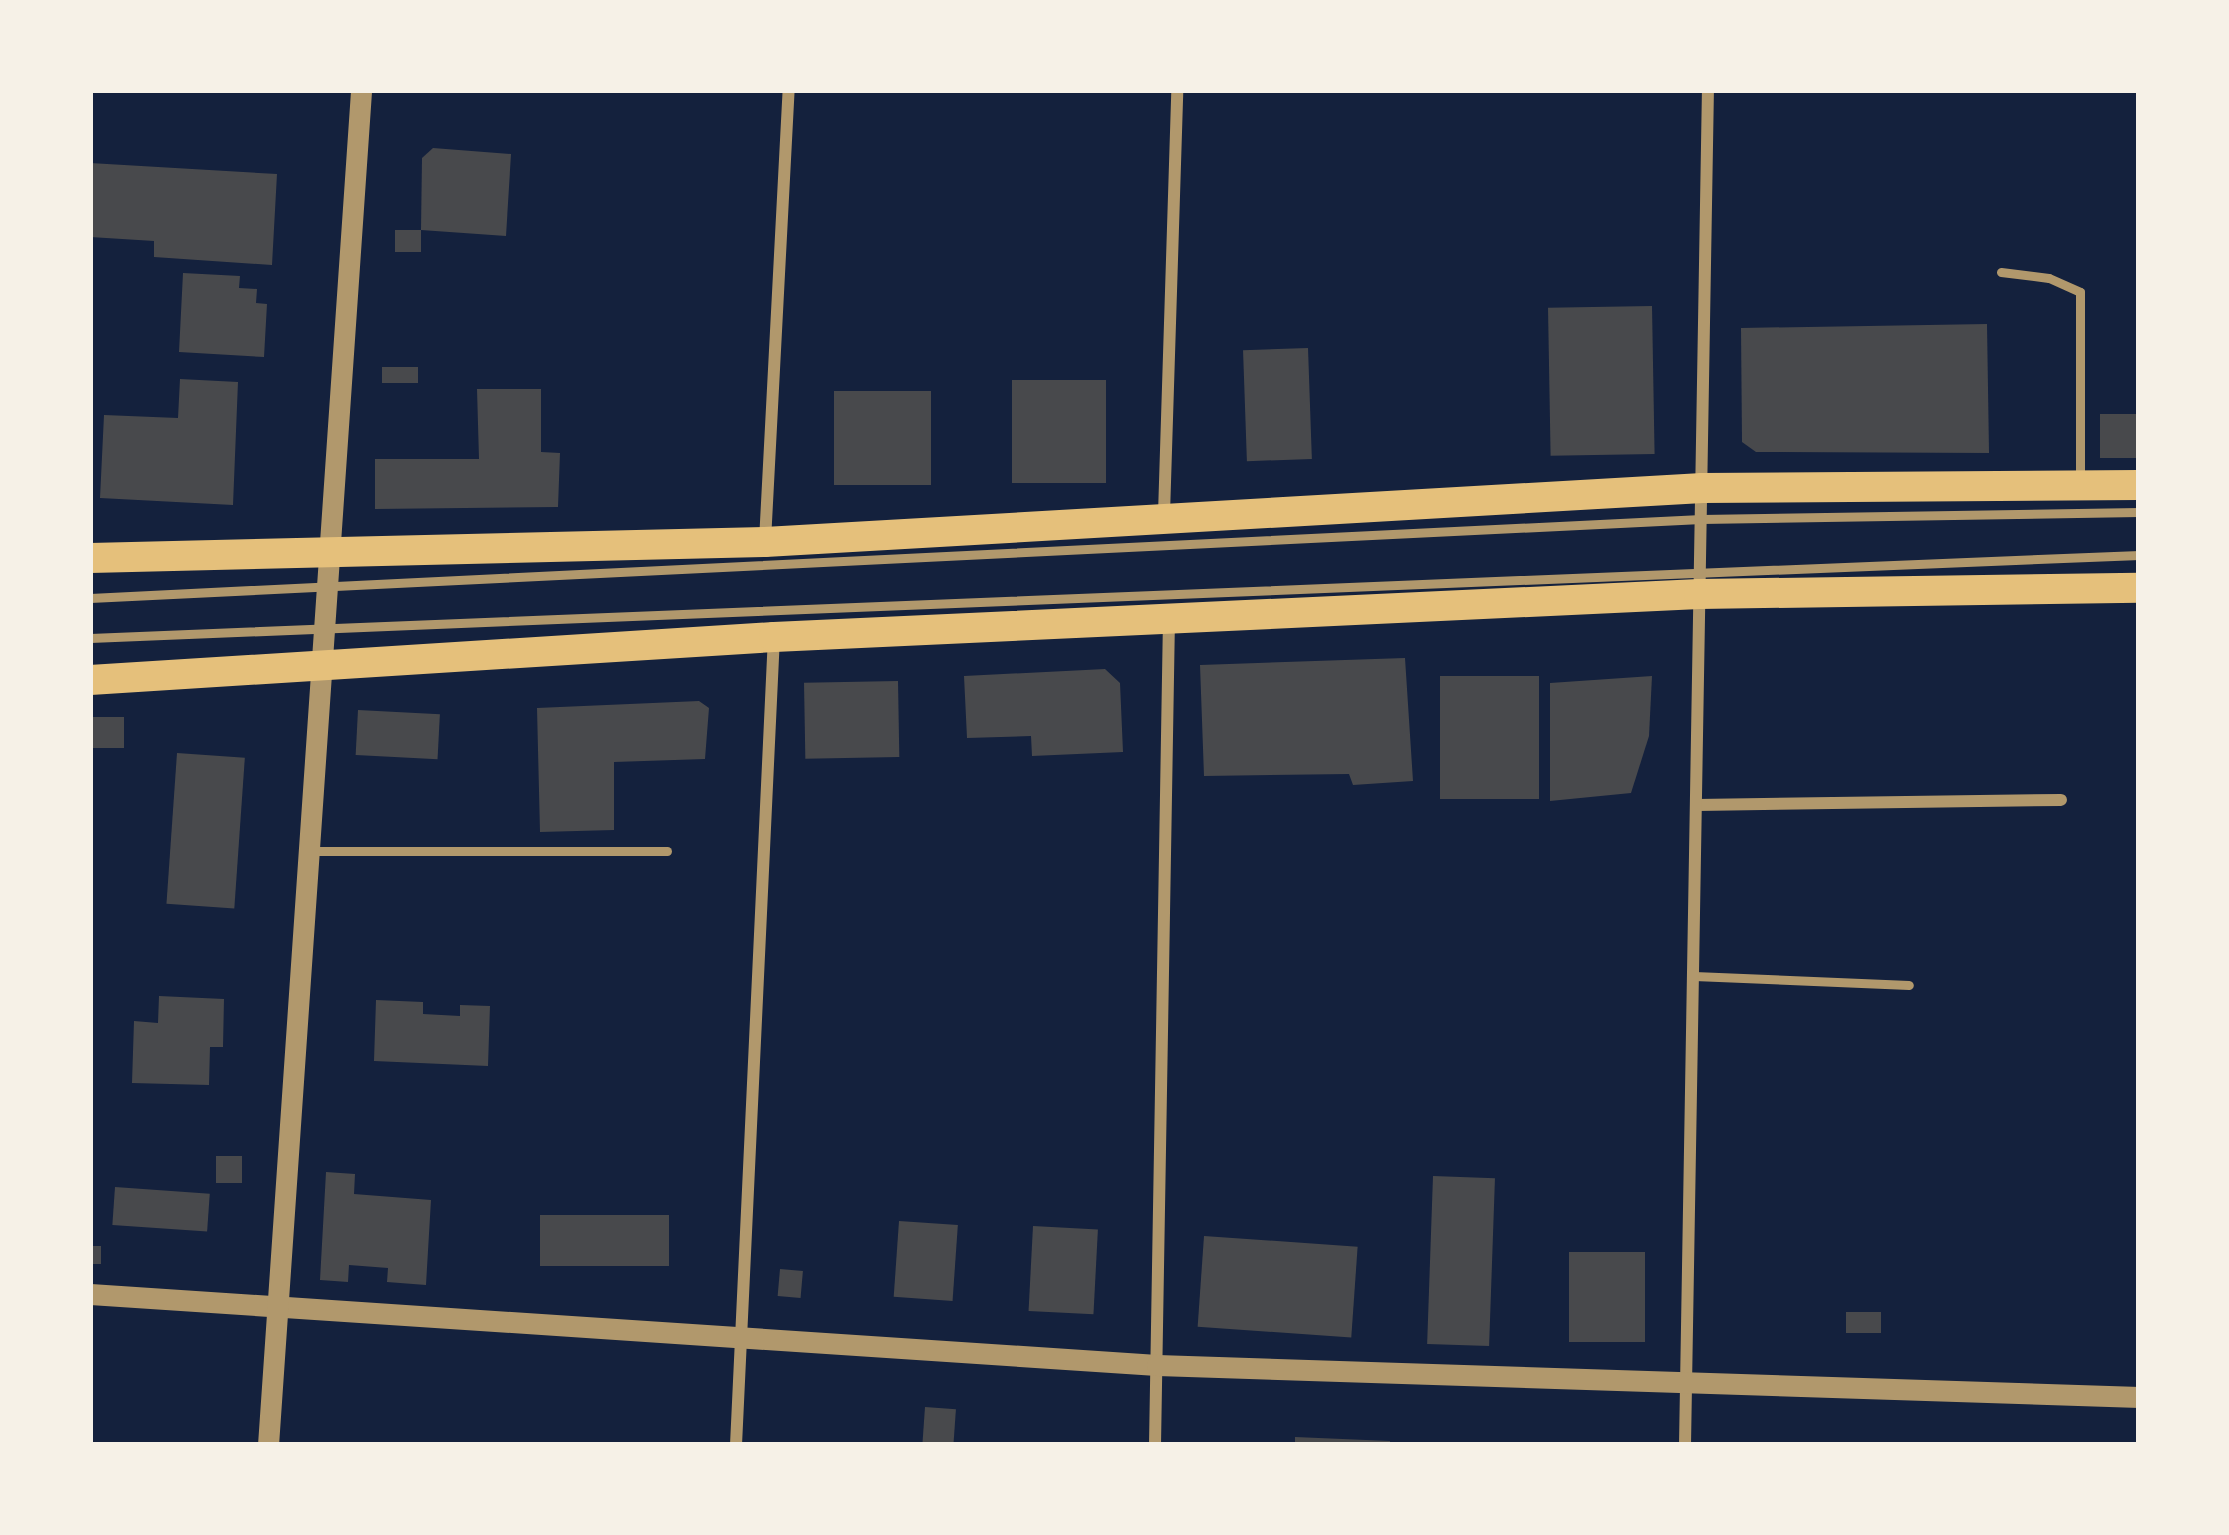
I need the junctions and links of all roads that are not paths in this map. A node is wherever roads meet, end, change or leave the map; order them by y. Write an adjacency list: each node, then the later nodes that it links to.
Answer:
1 (361, 90): 12 (street)
2 (789, 90): 11 (street)
3 (1177, 90): 10 (street)
4 (1708, 90): 8 (street)
5 (2001, 272): 6 (lane)
6 (2079, 485): 7 (main road); 8 (main road)
7 (2139, 485)
8 (1702, 503): 9 (lane); 10 (main road); 15 (street); 17 (lane)
9 (2139, 512)
10 (1164, 514): 11 (main road)
11 (765, 542): 12 (main road)
12 (329, 548): 14 (main road); 17 (street)
13 (2139, 555): 15 (lane)
14 (90, 558)
15 (1700, 582): 16 (main road); 19 (main road); 20 (lane); 26 (street)
16 (2139, 588)
17 (328, 590): 18 (lane); 20 (street)
18 (90, 598)
19 (1169, 621): 21 (main road); 34 (street)
20 (326, 631): 22 (lane); 23 (street)
21 (774, 637): 23 (main road); 33 (street)
22 (90, 638)
23 (325, 667): 24 (main road); 27 (street)
24 (90, 680)
25 (2061, 800): 26 (street)
26 (1697, 805): 29 (street)
27 (313, 851): 28 (lane); 32 (street)
28 (667, 851)
29 (1694, 976): 30 (lane); 35 (street)
30 (1909, 985)
31 (90, 1294): 32 (street)
32 (280, 1302): 33 (street); 37 (street)
33 (742, 1336): 34 (street); 38 (street)
34 (1157, 1365): 35 (street); 39 (street)
35 (1686, 1387): 36 (street); 40 (street)
36 (2139, 1397)
37 (268, 1445)
38 (736, 1445)
39 (1155, 1445)
40 (1685, 1445)

